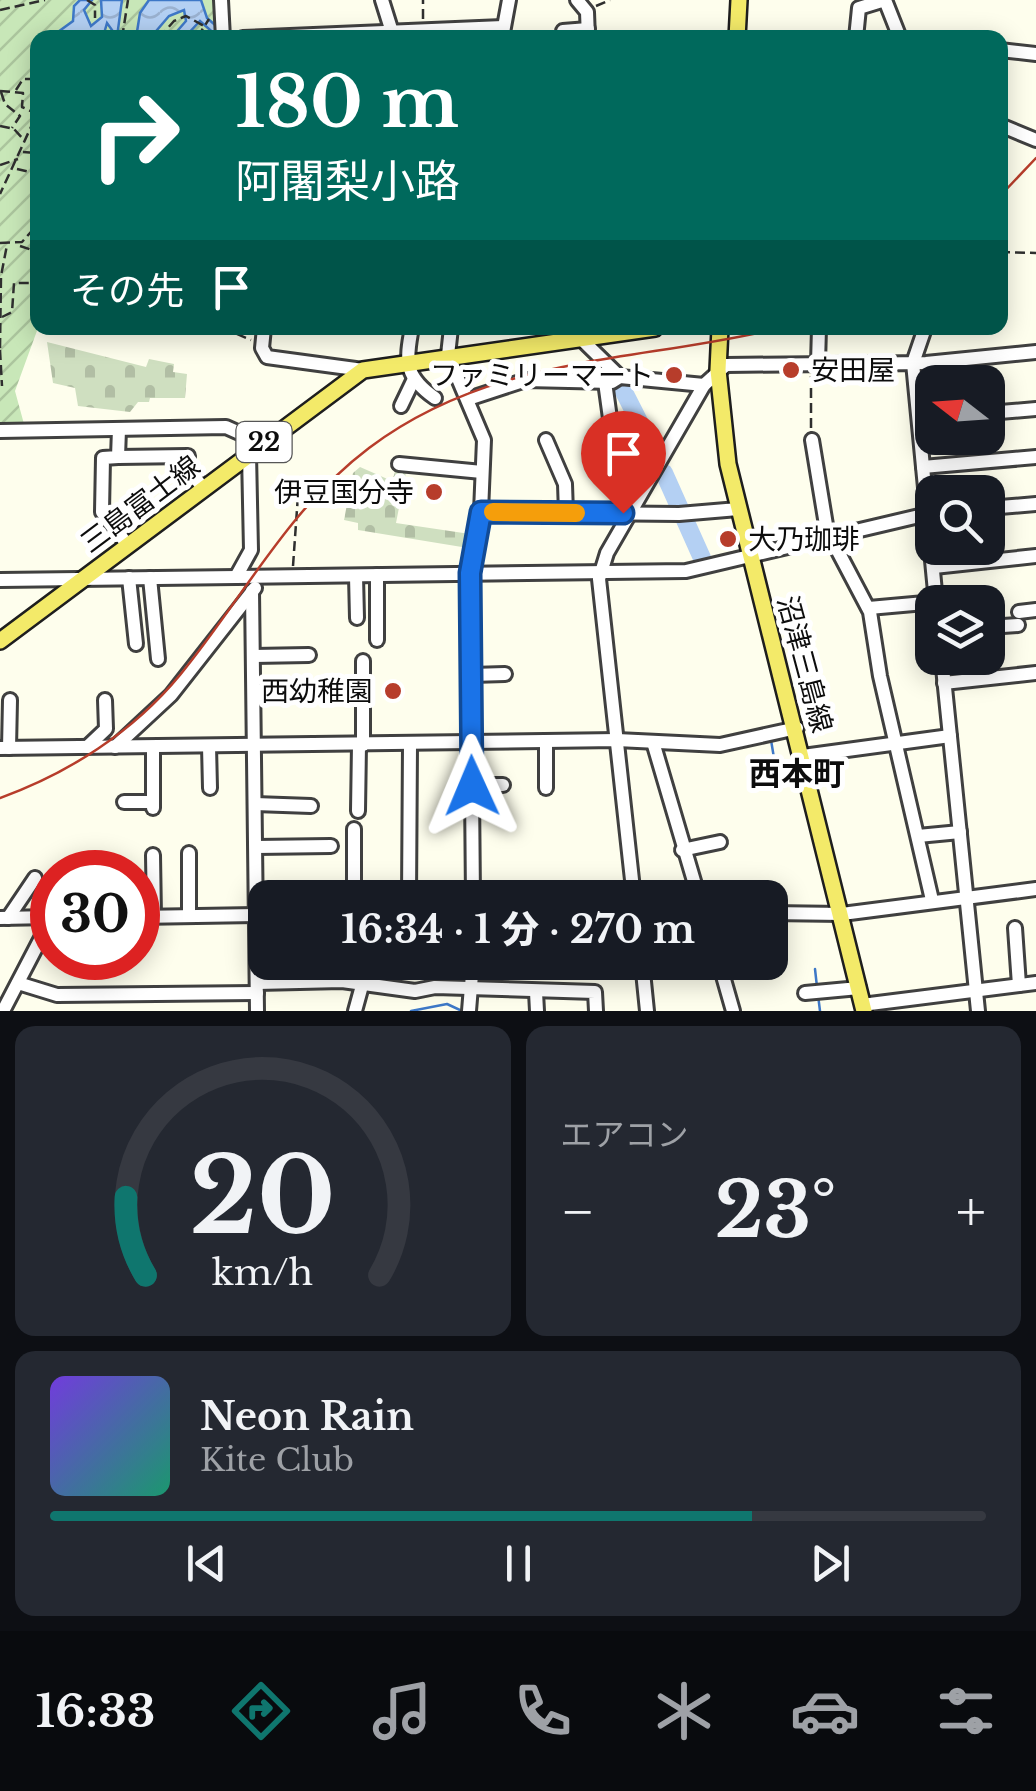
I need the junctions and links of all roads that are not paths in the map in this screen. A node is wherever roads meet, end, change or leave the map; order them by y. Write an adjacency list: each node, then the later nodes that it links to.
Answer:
1 (221, 0): 7 (street)
2 (382, 0): 8 (street)
3 (509, 0): 9 (street)
4 (739, 0): 11 (main road)
5 (885, 0): 12 (street); 13 (street)
6 (581, 5): 10 (street)
7 (220, 27)
8 (391, 30)
9 (502, 30)
10 (587, 30)
11 (737, 30)
12 (857, 30)
13 (897, 30)
14 (1008, 51): 15 (street)
15 (1036, 54)
16 (1008, 128): 17 (street)
17 (1036, 140)
18 (263, 335): 31 (street)
19 (411, 335): 27 (street)
20 (450, 335): 26 (street)
21 (574, 335): 26 (main road, 三島富士線 / 22); 33 (street)
22 (720, 335): 32 (main road, 沼津三島線)
23 (818, 335): 28 (street)
24 (923, 335): 29 (street)
25 (1036, 352): 29 (street)
26 (448, 355): 27 (main road, 三島富士線 / 22); 37 (street)
27 (405, 361): 31 (main road, 三島富士線 / 22); 34 (street)
28 (815, 364): 29 (street); 32 (street)
29 (914, 364): 30 (street)
30 (915, 368)
31 (362, 370): 45 (main road, 三島富士線 / 22)
32 (718, 370): 35 (street); 57 (main road, 沼津三島線)
33 (614, 380): 35 (street); 37 (street); 60 (street)
34 (414, 381): 36 (street); 38 (street)
35 (704, 385): 60 (street)
36 (435, 398)
37 (468, 399): 52 (street)
38 (401, 406)
39 (1036, 409): 40 (street)
40 (1005, 412)
41 (119, 429): 42 (street); 45 (street); 48 (street)
42 (0, 431)
43 (546, 440): 59 (street)
44 (812, 440): 62 (street)
45 (262, 443): 46 (main road, 三島富士線 / 22)
46 (249, 454): 54 (main road, 三島富士線 / 22); 71 (street)
47 (924, 455): 51 (street)
48 (118, 457): 54 (street); 63 (street)
49 (1036, 457): 51 (street)
50 (399, 464): 52 (street)
51 (923, 467): 53 (street)
52 (482, 472): 58 (street)
53 (924, 475)
54 (203, 488): 63 (main road, 三島富士線 / 22)
55 (1036, 504): 56 (street)
56 (1005, 507)
57 (738, 509): 60 (street); 64 (main road, 沼津三島線)
58 (481, 512): 59 (street); 67 (street)
59 (566, 513): 60 (street)
60 (627, 513): 68 (street)
61 (915, 517): 62 (street)
62 (829, 536): 64 (street); 80 (street)
63 (127, 544): 76 (main road, 三島富士線 / 22)
64 (749, 555): 68 (street); 98 (main road, 沼津三島線)
65 (1036, 556): 66 (street)
66 (934, 567): 77 (street)
67 (470, 573): 68 (street); 69 (street); 93 (street)
68 (600, 573): 100 (street)
69 (377, 575): 70 (street); 84 (street)
70 (356, 576): 74 (street); 82 (street)
71 (236, 577): 73 (street); 74 (street)
72 (129, 578): 73 (street); 76 (street); 86 (street)
73 (150, 578): 89 (street)
74 (265, 578): 78 (street)
75 (0, 580): 76 (street)
76 (79, 580): 85 (main road, 三島富士線 / 22)
77 (935, 585)
78 (252, 591): 88 (street); 111 (street)
79 (915, 604): 80 (street)
80 (870, 608): 103 (street)
81 (1036, 610): 83 (street)
82 (357, 618)
83 (1005, 622)
84 (377, 640)
85 (0, 642)
86 (136, 644)
87 (310, 655): 88 (street)
88 (253, 656): 106 (street)
89 (158, 659)
90 (363, 661): 107 (street)
91 (1036, 673): 95 (street)
92 (505, 674): 93 (street)
93 (472, 675): 105 (street)
94 (943, 675): 95 (street)
95 (944, 683): 99 (street)
96 (10, 700): 112 (street)
97 (105, 700): 110 (street)
98 (797, 728): 102 (street); 113 (main road, 沼津三島線)
99 (950, 736): 103 (street); 123 (street)
100 (617, 740): 101 (street); 102 (street); 134 (street)
101 (546, 742): 105 (street); 117 (street)
102 (653, 742): 128 (street)
103 (899, 742): 113 (street); 124 (street)
104 (410, 744): 105 (street); 107 (street); 132 (street)
105 (471, 744): 115 (street)
106 (254, 745): 107 (street); 109 (street); 119 (street)
107 (361, 745): 121 (street)
108 (153, 746): 109 (street); 111 (street); 118 (street)
109 (209, 746): 116 (street)
110 (87, 747): 111 (street); 112 (street)
111 (115, 747)
112 (4, 748)
113 (804, 756): 141 (main road, 沼津三島線)
114 (503, 785): 115 (street)
115 (472, 786): 133 (street)
116 (210, 788)
117 (546, 788)
118 (124, 802)
119 (255, 804): 120 (street); 126 (street)
120 (311, 806)
121 (358, 812)
122 (354, 830): 131 (street)
123 (960, 832): 124 (street); 138 (street)
124 (918, 836): 139 (street)
125 (720, 842): 128 (street)
126 (256, 846): 127 (street); 130 (street)
127 (331, 846)
128 (682, 850): 135 (street)
129 (190, 853): 143 (street)
130 (258, 880)
131 (354, 880)
132 (410, 880)
133 (473, 880)
134 (632, 880)
135 (692, 880)
136 (30, 884): 146 (street)
137 (1036, 888): 138 (street)
138 (967, 896): 139 (street); 158 (street)
139 (932, 900): 141 (street)
140 (788, 913): 141 (street)
141 (842, 914): 162 (main road, 沼津三島線)
142 (248, 915): 143 (street)
143 (189, 916): 145 (street)
144 (30, 917): 146 (street)
145 (160, 917)
146 (4, 918)
147 (1015, 928): 156 (street)
148 (30, 959): 153 (street)
149 (257, 980): 157 (street)
150 (474, 980): 159 (street)
151 (644, 980): 169 (street)
152 (724, 980): 170 (street)
153 (18, 982): 157 (street); 163 (street)
154 (363, 982): 157 (street); 159 (street); 165 (street)
155 (1036, 983): 156 (street)
156 (1019, 985): 158 (street)
157 (257, 988): 164 (street)
158 (976, 989): 162 (street); 171 (street)
159 (474, 990): 160 (street); 166 (street)
160 (536, 992): 167 (street); 168 (street)
161 (814, 992): 162 (street)
162 (861, 1001)
163 (3, 1011)
164 (257, 1011)
165 (355, 1011)
166 (469, 1011)
167 (538, 1011)
168 (596, 1011)
169 (647, 1011)
170 (733, 1011)
171 (978, 1011)

